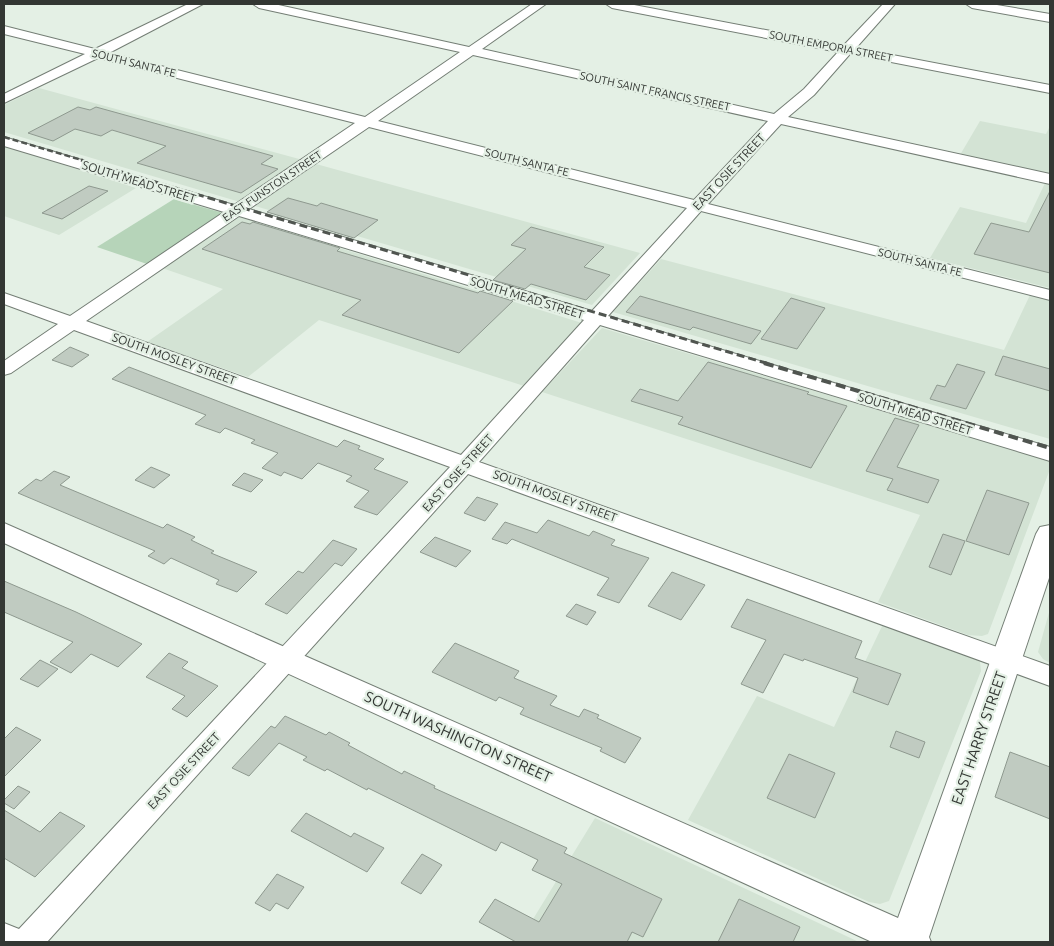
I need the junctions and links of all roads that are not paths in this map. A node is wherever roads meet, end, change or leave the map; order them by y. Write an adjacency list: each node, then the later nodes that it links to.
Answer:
1 (197, 4): 11 (street)
2 (259, 4): 10 (street, SOUTH SAINT FRANCIS STREET)
3 (540, 4): 10 (street, EAST FUNSTON STREET)
4 (612, 4): 9 (street, SOUTH EMPORIA STREET)
5 (889, 4): 9 (street, EAST OSIE STREET)
6 (972, 4): 7 (street)
7 (1050, 18)
8 (4, 30): 11 (street, SOUTH SANTA FE)
9 (848, 49): 12 (street, SOUTH EMPORIA STREET); 14 (street, EAST OSIE STREET)
10 (471, 51): 14 (street, SOUTH SAINT FRANCIS STREET); 15 (street, EAST FUNSTON STREET)
11 (97, 53): 13 (street); 15 (street, SOUTH SANTA FE)
12 (1050, 89)
13 (4, 99)
14 (778, 119): 17 (street, SOUTH SAINT FRANCIS STREET); 18 (street, EAST OSIE STREET)
15 (367, 122): 18 (street, SOUTH SANTA FE); 19 (street, EAST FUNSTON STREET)
16 (4, 142): 19 (street, SOUTH MEAD STREET)
17 (1050, 179)
18 (697, 206): 20 (street, SOUTH SANTA FE); 22 (street, EAST OSIE STREET)
19 (237, 211): 22 (street, SOUTH MEAD STREET); 23 (street, EAST FUNSTON STREET)
20 (1050, 295)
21 (4, 298): 23 (street, SOUTH MOSLEY STREET)
22 (596, 318): 25 (street, SOUTH MEAD STREET); 26 (street, EAST OSIE STREET)
23 (72, 322): 24 (street, EAST FUNSTON STREET); 26 (street, SOUTH MOSLEY STREET)
24 (4, 369)
25 (1050, 454)
26 (466, 464): 29 (street, EAST OSIE STREET); 30 (street, SOUTH MOSLEY STREET)
27 (4, 532): 29 (street, SOUTH WASHINGTON STREET)
28 (1050, 534): 30 (street, EAST HARRY STREET)
29 (287, 660): 34 (street, EAST OSIE STREET); 35 (street, SOUTH WASHINGTON STREET)
30 (1006, 660): 31 (street, SOUTH MOSLEY STREET); 35 (street, EAST HARRY STREET)
31 (1050, 676)
32 (4, 937): 33 (street)
33 (12, 942)
34 (27, 942)
35 (910, 942)

